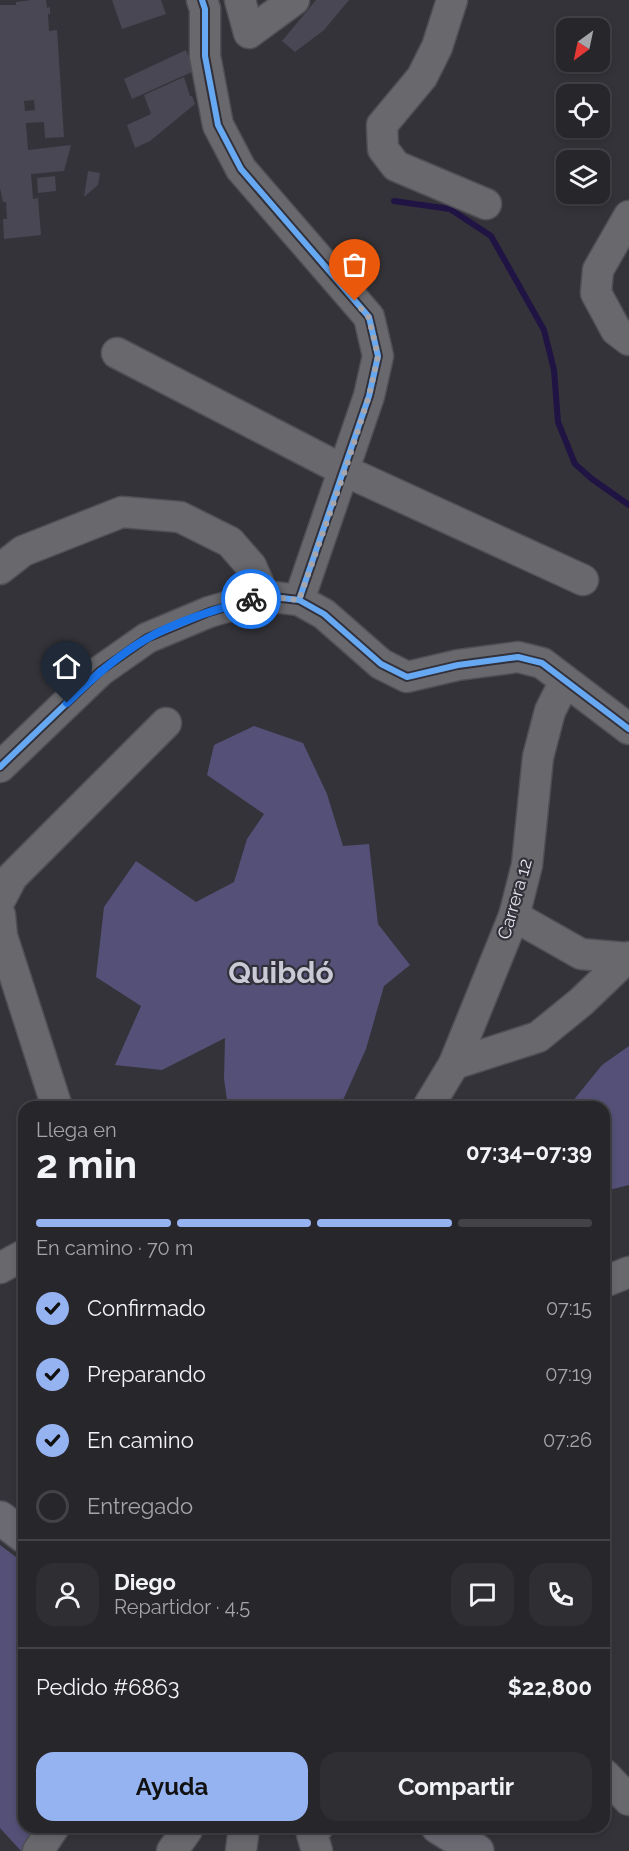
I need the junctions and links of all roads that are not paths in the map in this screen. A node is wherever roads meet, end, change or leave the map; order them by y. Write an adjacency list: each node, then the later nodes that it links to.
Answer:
1 (202, 0): 9 (street)
2 (240, 0): 3 (street)
3 (294, 0)
4 (452, 0): 5 (street)
5 (486, 204)
6 (629, 216): 7 (street)
7 (629, 340)
8 (117, 353): 9 (street)
9 (345, 471): 11 (street); 13 (street)
10 (0, 569): 12 (street)
11 (583, 580)
12 (264, 596): 13 (street); 17 (street)
13 (299, 600): 14 (street)
14 (565, 681): 16 (street); 20 (street, Carrera 12)
15 (166, 723): 18 (street)
16 (629, 729)
17 (0, 767)
18 (0, 900)
19 (0, 915): 23 (street)
20 (514, 916): 21 (street); 22 (street, Carrera 12)
21 (628, 958): 22 (street)
22 (454, 1064): 24 (street, Carrera 12)
23 (55, 1101)
24 (432, 1101)
25 (18, 1258): 26 (street)
26 (0, 1268)
27 (629, 1272): 28 (street)
28 (610, 1280)
29 (0, 1518): 30 (main road)
30 (18, 1532)
31 (610, 1780): 32 (street)
32 (629, 1800)
33 (50, 1833): 36 (street)
34 (244, 1833): 37 (street)
35 (448, 1833): 38 (main road)
36 (38, 1851)
37 (242, 1851)
38 (477, 1851)

